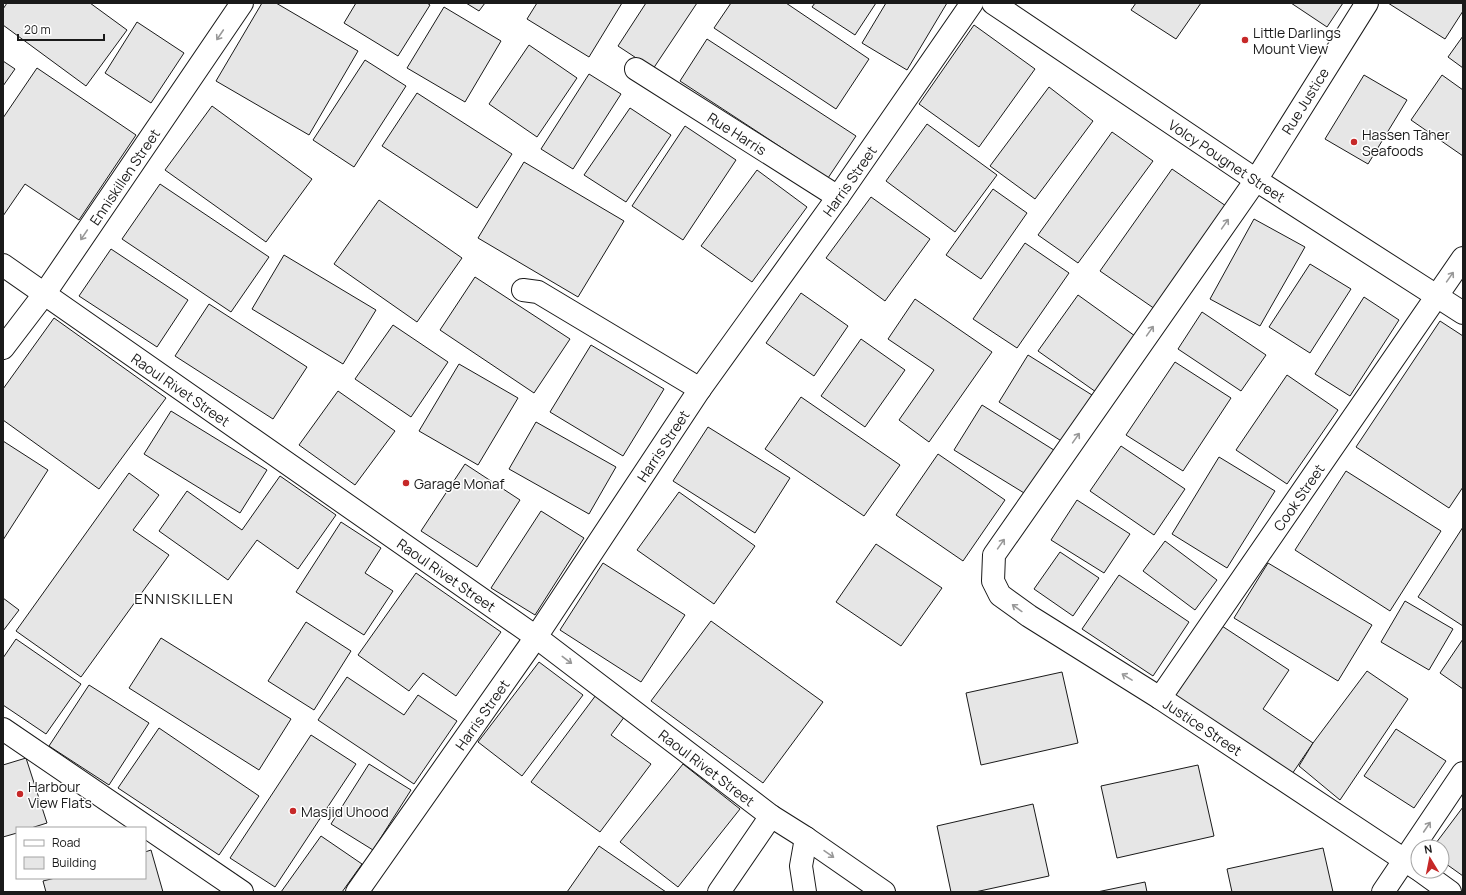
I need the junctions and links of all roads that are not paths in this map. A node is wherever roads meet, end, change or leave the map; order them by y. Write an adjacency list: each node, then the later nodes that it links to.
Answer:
1 (242, 3): 12 (street, Enniskillen Street, one-way to 12)
2 (972, 3): 7 (street, Harris Street)
3 (994, 3): 6 (street, Volcy Pougnet Street)
4 (1367, 3): 6 (street, Rue Justice)
5 (636, 68): 7 (street, Rue Harris)
6 (1256, 180): 11 (street, Volcy Pougnet Street); 17 (street, Justice Street, one-way to 6)
7 (838, 197): 15 (street, Harris Street)
8 (1463, 258): 11 (street, Cook Street, one-way to 8)
9 (3, 265): 12 (street, Raoul Rivet Street)
10 (523, 290): 15 (street)
11 (1436, 296): 13 (street, Volcy Pougnet Street); 17 (street, Cook Street)
12 (50, 297): 14 (street, Enniskillen Street); 16 (street, Raoul Rivet Street)
13 (1463, 313)
14 (3, 348)
15 (700, 390): 16 (street, Harris Street)
16 (536, 637): 20 (street, Raoul Rivet Street, one-way to 20); 27 (street, Harris Street)
17 (1160, 698): 23 (street, Justice Street)
18 (3, 729): 26 (street)
19 (1463, 773): 22 (street, one-way to 19)
20 (770, 816): 21 (street, Raoul Rivet Street); 28 (street)
21 (806, 838): 29 (street); 30 (street, Raoul Rivet Street, one-way to 30)
22 (1429, 839)
23 (1410, 863)
24 (1410, 870): 31 (street)
25 (1432, 879): 32 (street, Justice Street)
26 (242, 892)
27 (358, 892)
28 (719, 892)
29 (805, 892)
30 (884, 892)
31 (1383, 892)
32 (1450, 892)

